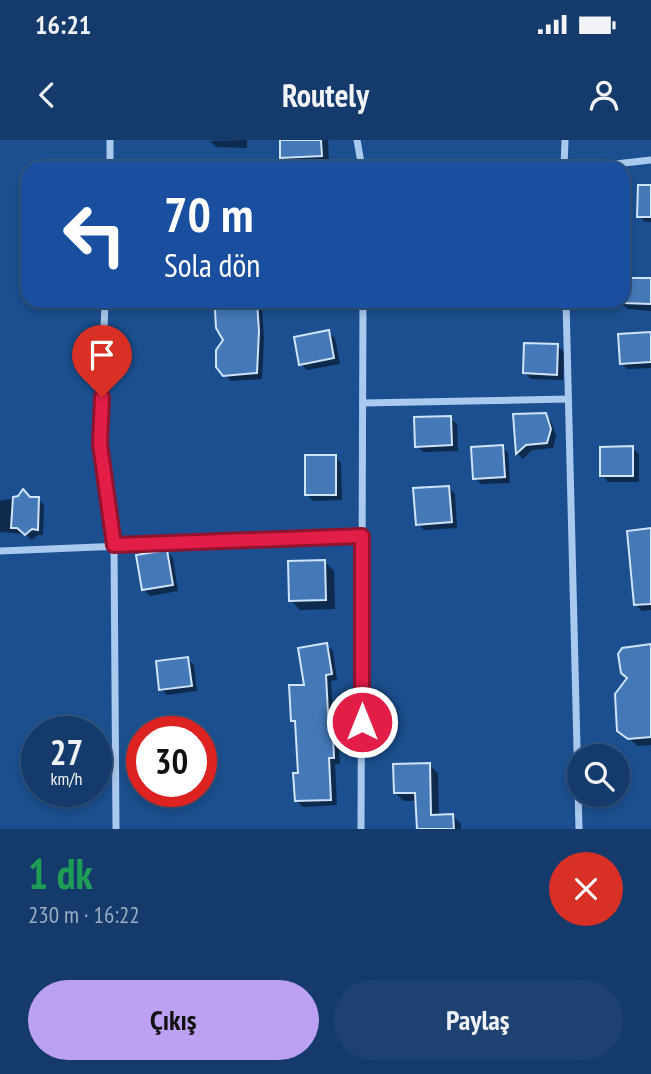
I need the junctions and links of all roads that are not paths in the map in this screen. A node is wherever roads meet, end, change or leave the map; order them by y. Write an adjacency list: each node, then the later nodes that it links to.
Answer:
1 (110, 140): 5 (street)
2 (357, 140): 6 (street)
3 (565, 140): 7 (street)
4 (651, 160): 8 (street)
5 (110, 161)
6 (361, 161)
7 (564, 161)
8 (630, 162)
9 (105, 308): 15 (street)
10 (363, 308): 13 (street)
11 (566, 308): 12 (street)
12 (568, 398): 13 (street); 19 (street)
13 (363, 403): 14 (street)
14 (362, 536): 15 (street); 18 (street)
15 (114, 545): 16 (street); 17 (street)
16 (0, 551)
17 (116, 829)
18 (361, 829)
19 (579, 829)

